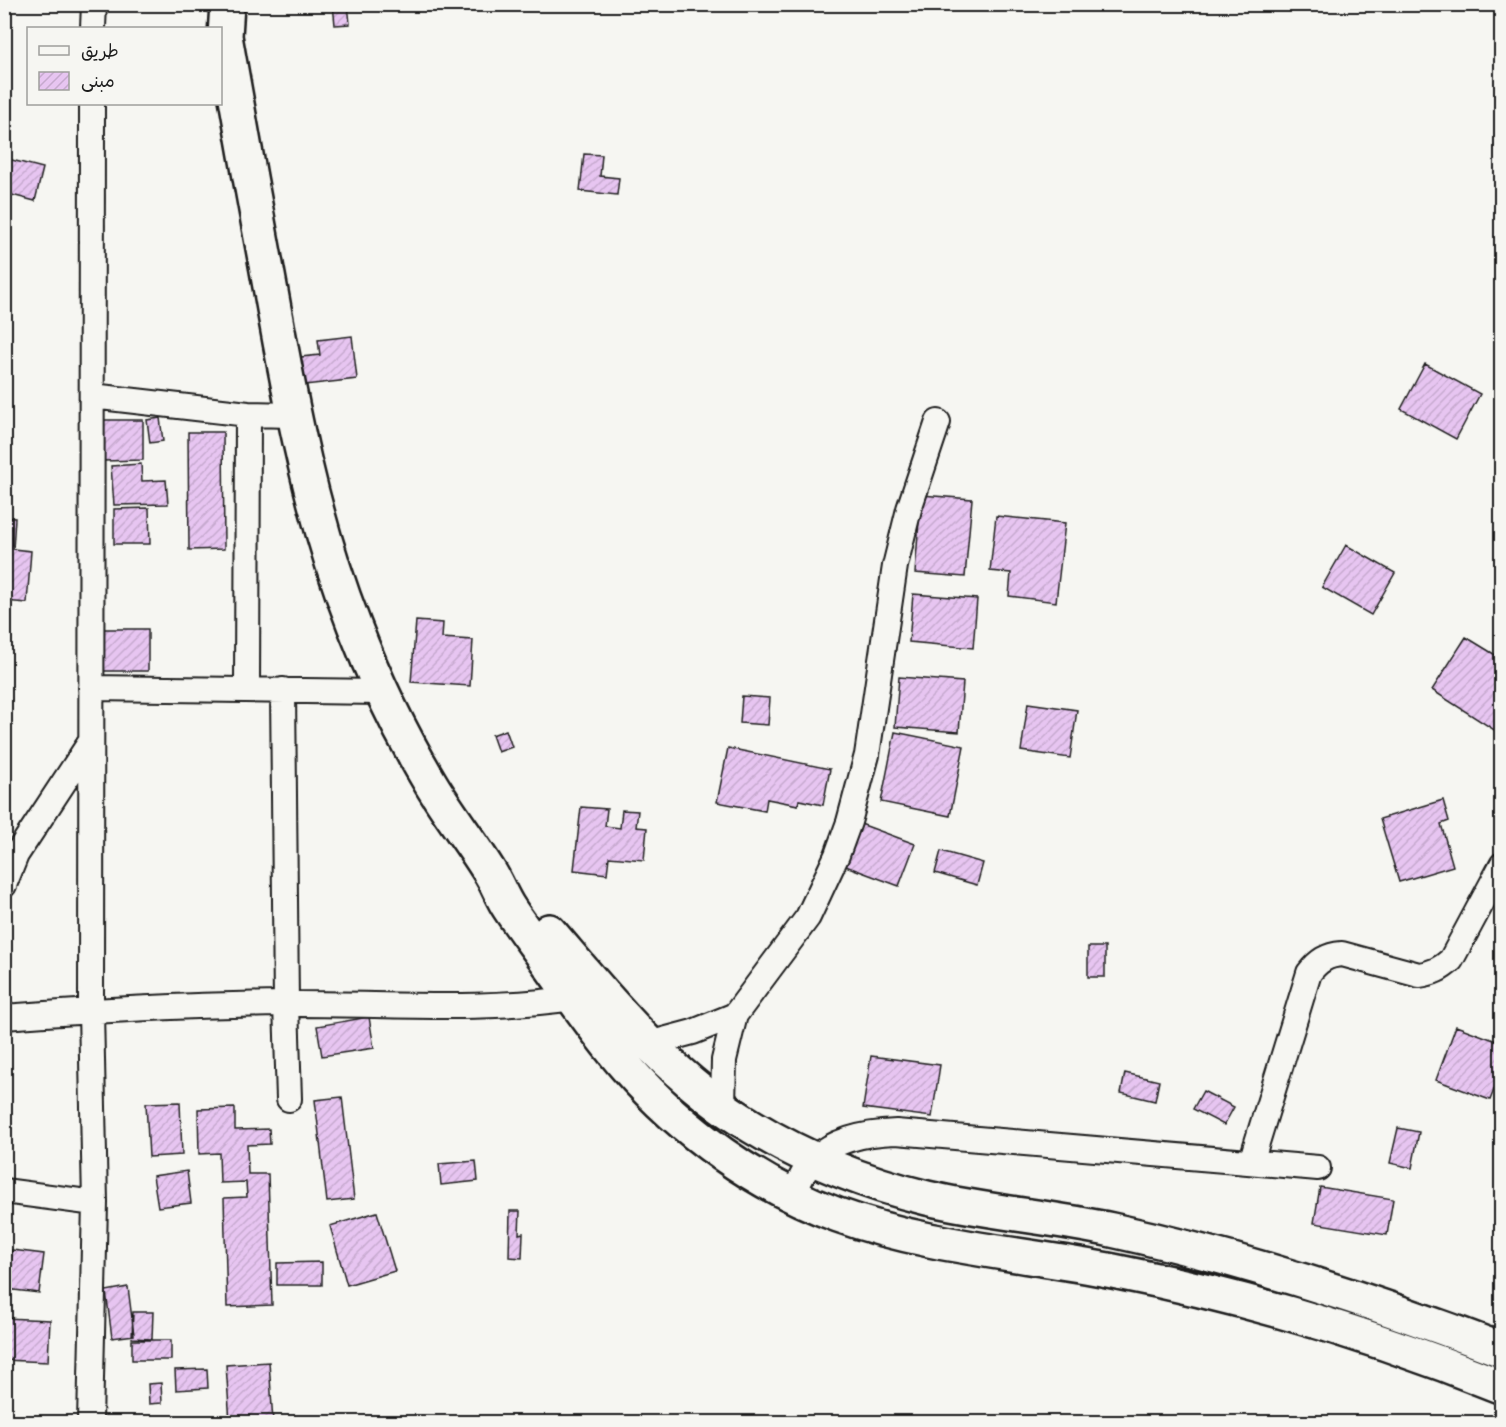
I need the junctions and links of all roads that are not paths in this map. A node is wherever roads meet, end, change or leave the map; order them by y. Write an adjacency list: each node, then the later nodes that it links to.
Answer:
1 (94, 4): 3 (street)
2 (227, 4): 7 (street)
3 (93, 27)
4 (92, 105): 5 (street)
5 (92, 396): 6 (street); 9 (street)
6 (248, 414): 7 (street); 10 (street)
7 (292, 415): 12 (street)
8 (938, 422): 20 (street)
9 (91, 688): 10 (street); 13 (street)
10 (247, 689): 11 (street)
11 (283, 690): 12 (street); 18 (street)
12 (382, 692): 15 (street)
13 (92, 741): 16 (street); 19 (street)
14 (1502, 865): 26 (street)
15 (493, 875): 17 (street); 22 (street)
16 (4, 885)
17 (574, 998): 18 (street); 29 (street)
18 (286, 1004): 19 (street); 23 (street)
19 (91, 1011): 21 (street); 30 (street)
20 (735, 1015): 22 (street); 24 (street)
21 (4, 1017)
22 (648, 1044): 24 (street)
23 (290, 1099)
24 (723, 1107): 25 (street)
25 (814, 1159): 26 (street); 29 (street); 31 (street)
26 (1251, 1162): 27 (street)
27 (1318, 1168)
28 (4, 1191): 30 (street)
29 (792, 1195): 32 (street)
30 (95, 1203): 33 (street)
31 (1502, 1350)
32 (1502, 1387)
33 (90, 1422)

